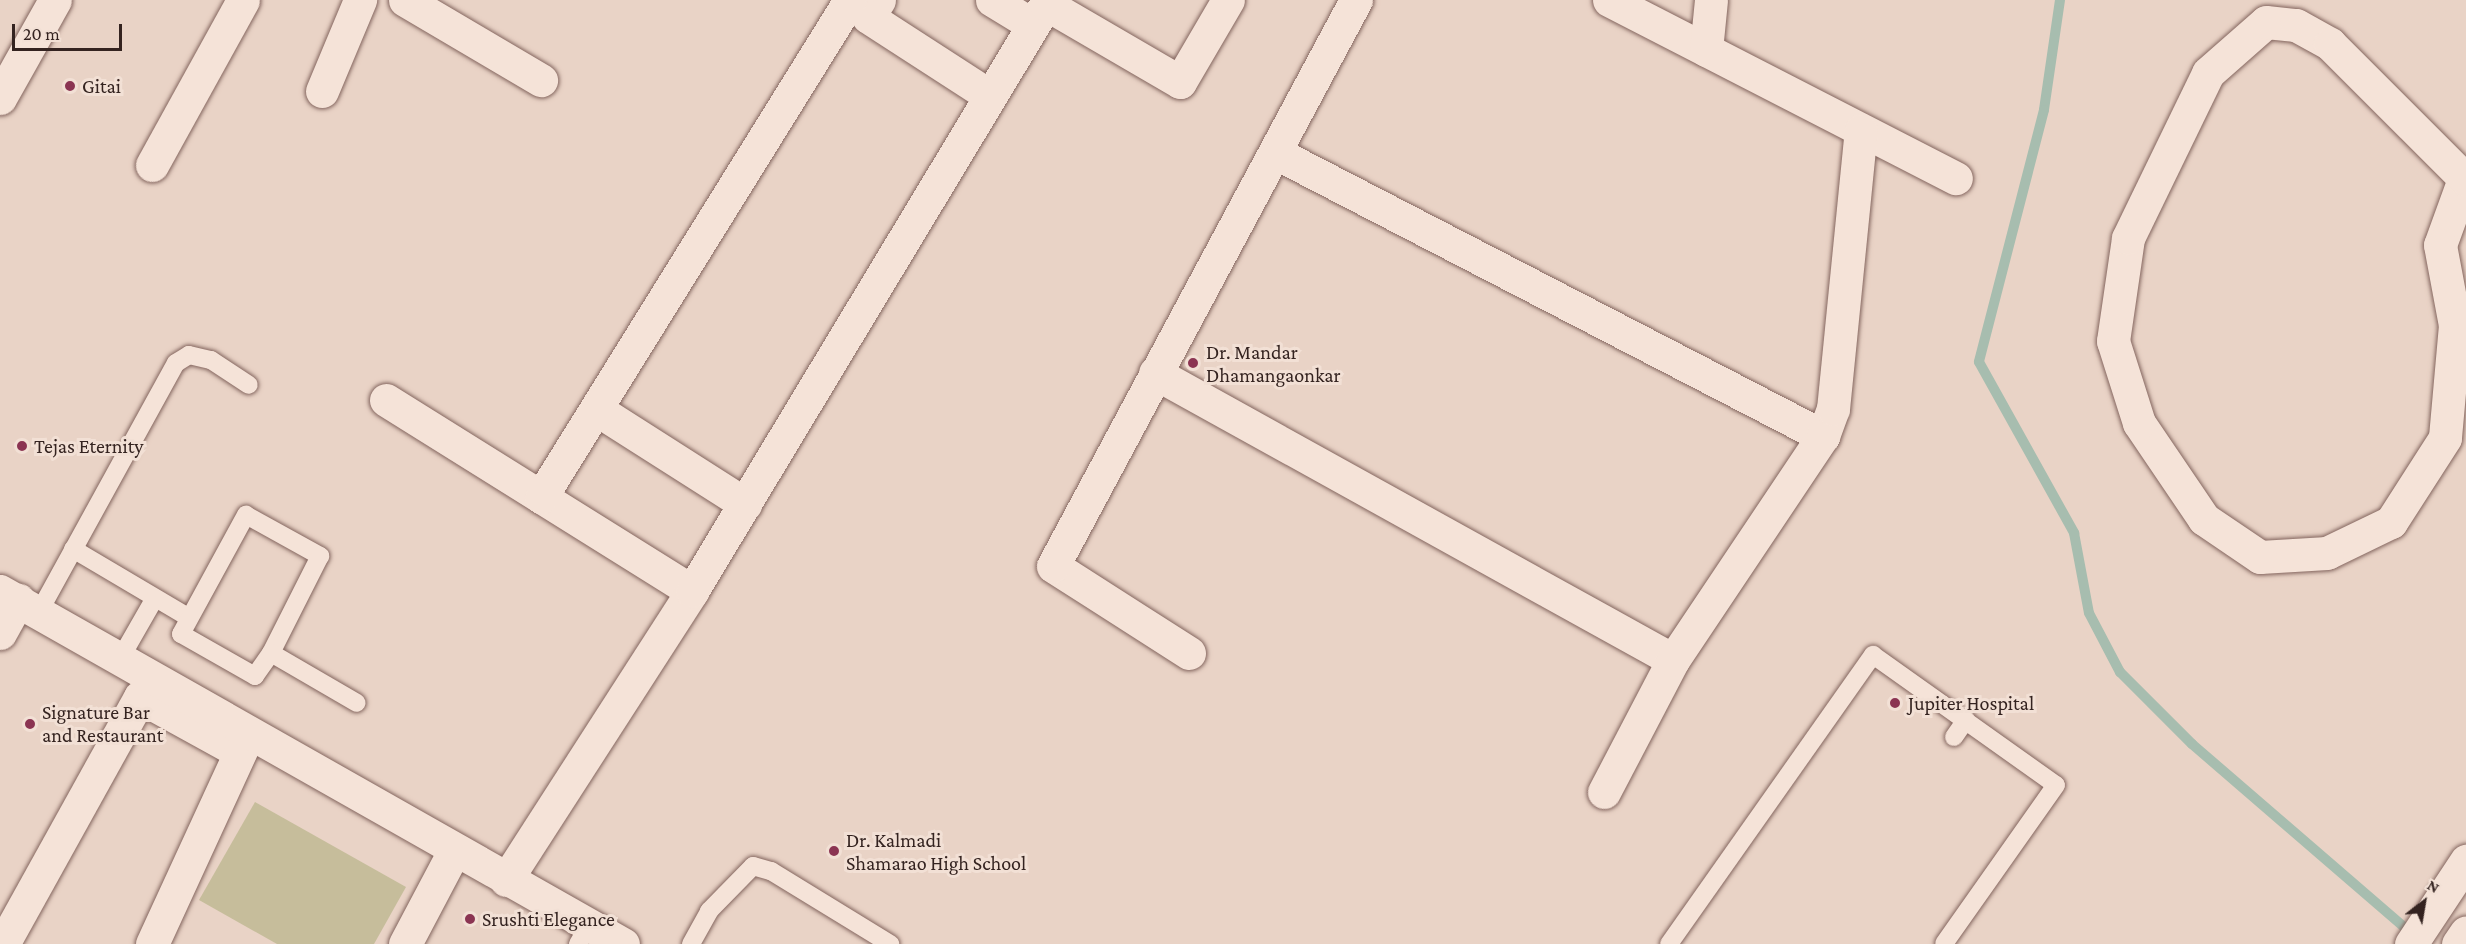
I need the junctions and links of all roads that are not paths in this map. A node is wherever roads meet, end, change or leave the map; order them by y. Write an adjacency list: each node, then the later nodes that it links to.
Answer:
1 (55, 0): 18 (street)
2 (243, 0): 21 (street)
3 (405, 0): 15 (street)
4 (850, 0): 27 (street)
5 (879, 0): 17 (street)
6 (992, 0): 13 (street)
7 (1228, 0): 12 (street)
8 (1356, 0): 20 (street)
9 (1609, 0): 14 (street)
10 (1712, 0): 14 (street)
11 (350, 4): 16 (street)
12 (1085, 11): 13 (street)
13 (1033, 25): 17 (street)
14 (1706, 50): 19 (street)
15 (541, 80)
16 (322, 91)
17 (990, 96): 30 (street)
18 (0, 98)
19 (1862, 130): 22 (street); 28 (street)
20 (1276, 153): 24 (street); 28 (street)
21 (152, 165)
22 (1956, 178)
23 (2465, 179): 23 (street)
24 (1155, 373): 38 (street); 40 (street)
25 (249, 385): 31 (lane)
26 (386, 400): 29 (street)
27 (596, 409): 29 (street); 30 (street)
28 (1823, 436): 40 (street)
29 (541, 497): 32 (street)
30 (745, 504): 32 (street)
31 (73, 549): 33 (lane); 34 (lane)
32 (692, 591): 48 (street)
33 (154, 598): 35 (lane); 39 (lane)
34 (19, 601): 36 (street); 39 (street)
35 (188, 617): 37 (lane); 37 (lane)
36 (0, 633)
37 (271, 653): 41 (lane)
38 (1189, 653)
39 (120, 659): 44 (street)
40 (1673, 660): 45 (street)
41 (357, 704)
42 (1966, 720): 43 (lane); 57 (lane); 58 (lane)
43 (1954, 737)
44 (245, 743): 46 (street); 51 (street); 52 (street)
45 (1604, 792)
46 (454, 851): 48 (street); 53 (street)
47 (2461, 869): 59 (street)
48 (506, 880): 50 (street)
49 (2466, 932): 60 (street)
50 (584, 934): 54 (street)
51 (3, 944)
52 (152, 944)
53 (405, 944)
54 (623, 944)
55 (691, 944): 56 (lane)
56 (890, 944)
57 (1669, 944)
58 (1944, 944)
59 (2411, 944)
60 (2458, 944)

